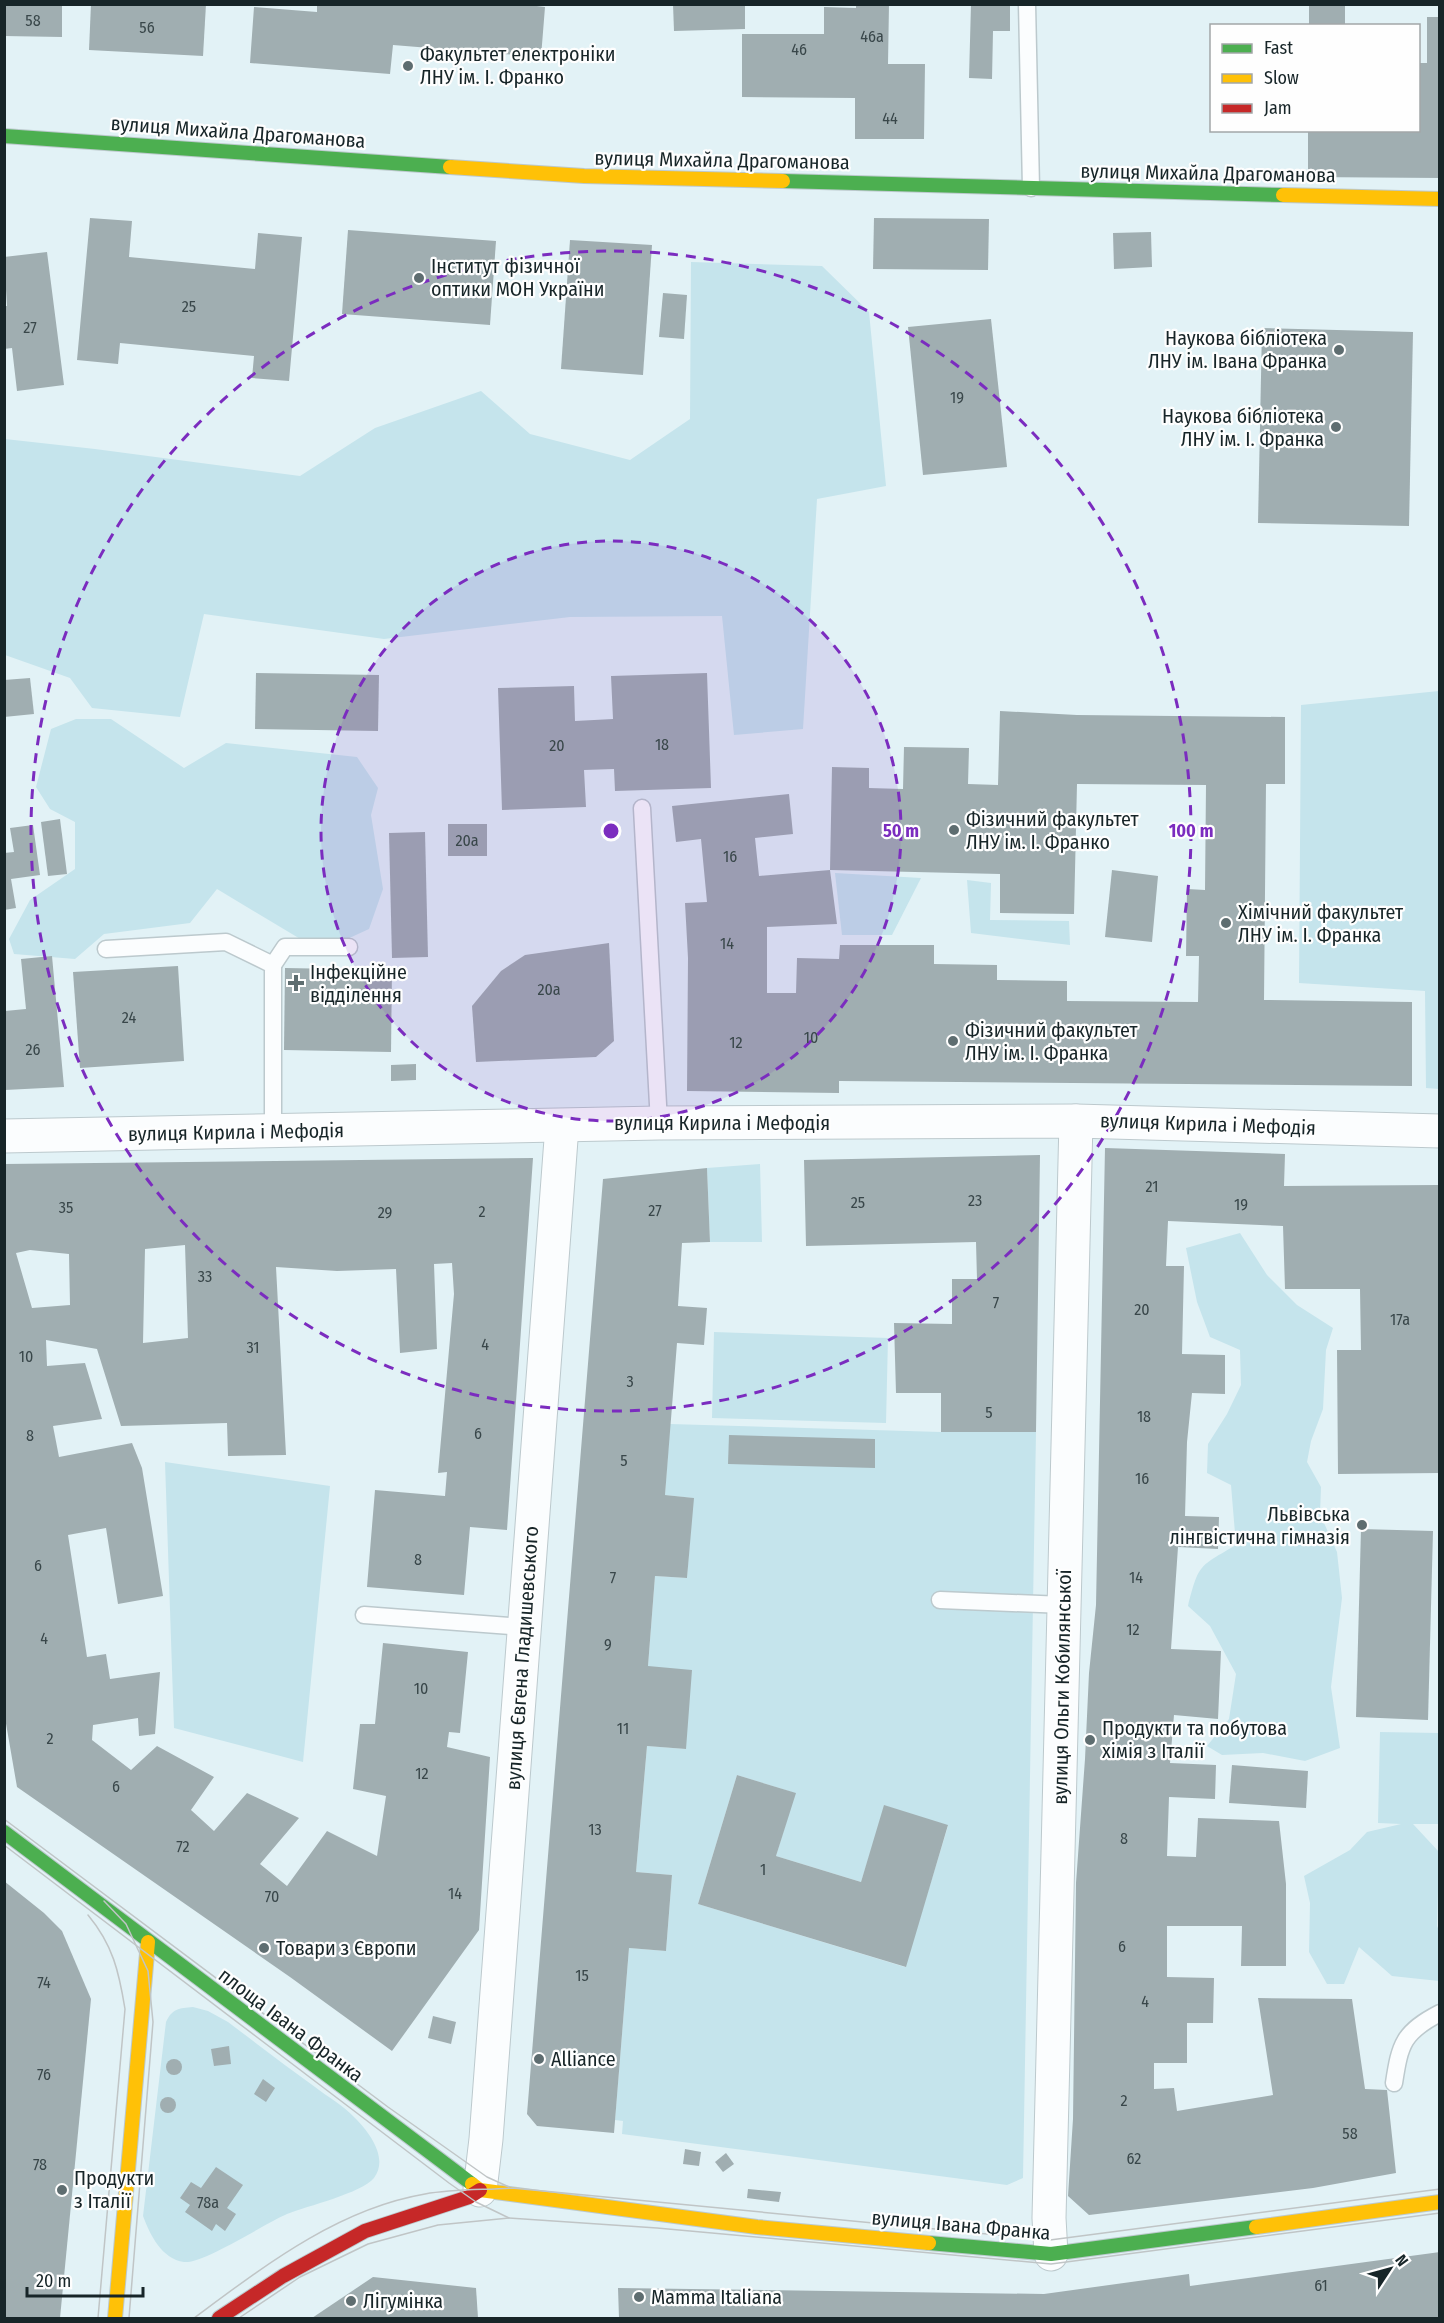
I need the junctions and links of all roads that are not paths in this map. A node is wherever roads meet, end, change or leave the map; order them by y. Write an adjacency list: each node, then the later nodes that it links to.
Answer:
1 (1027, 4): 3 (lane)
2 (4, 136): 3 (main road, вулиця Михайла Драгоманова)
3 (1031, 188): 4 (main road, вулиця Михайла Драгоманова)
4 (1440, 199)
5 (642, 808): 10 (lane)
6 (349, 947): 8 (lane)
7 (106, 949): 8 (lane)
8 (273, 965): 12 (lane)
9 (1076, 1121): 10 (street, вулиця Кирила і Мефодія); 13 (street, вулиця Кирила і Мефодія); 16 (street, вулиця Ольги Кобилянської)
10 (660, 1123): 11 (street, вулиця Кирила і Мефодія)
11 (562, 1125): 12 (street, вулиця Кирила і Мефодія); 18 (street, вулиця Євгена Гладишевського)
12 (273, 1131): 14 (street, вулиця Кирила і Мефодія)
13 (1440, 1131)
14 (4, 1136)
15 (940, 1600): 16 (lane)
16 (1064, 1605): 25 (street, вулиця Ольги Кобилянської)
17 (364, 1615): 18 (lane)
18 (524, 1628): 23 (street, вулиця Євгена Гладишевського)
19 (4, 1832): 20 (main road, площа Івана Франка)
20 (148, 1941): 23 (main road, площа Івана Франка); 26 (main road)
21 (1440, 2013): 22 (lane)
22 (1394, 2083)
23 (480, 2190): 25 (main road, вулиця Івана Франка); 27 (main road)
24 (1440, 2202): 25 (main road, вулиця Івана Франка)
25 (1051, 2254)
26 (115, 2319)
27 (219, 2319)

